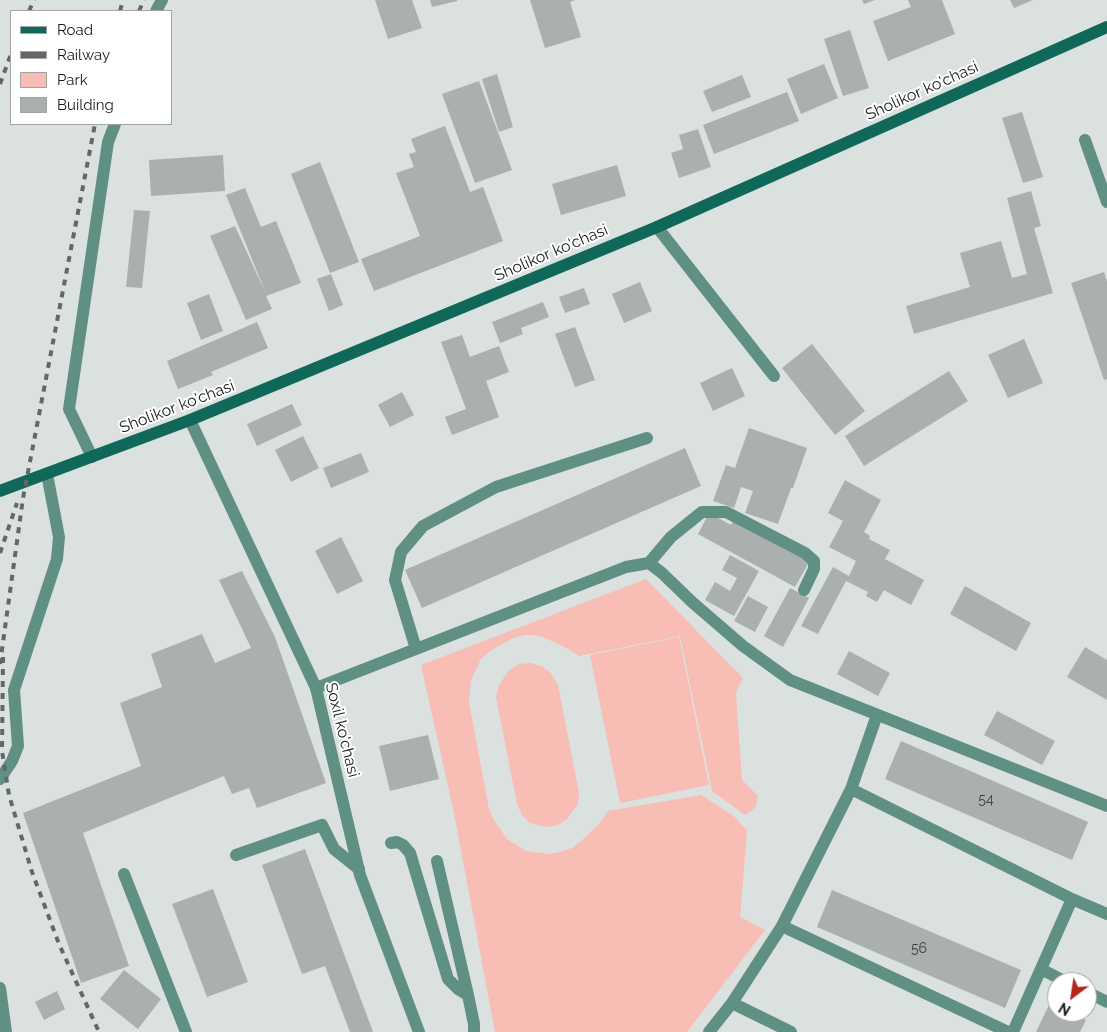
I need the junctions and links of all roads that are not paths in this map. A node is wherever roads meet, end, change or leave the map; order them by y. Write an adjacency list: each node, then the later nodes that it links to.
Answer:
1 (1107, 27): 5 (street, Sholikor ko'chasi)
2 (115, 125): 9 (street)
3 (1085, 140): 4 (street)
4 (1107, 202)
5 (657, 227): 6 (street); 7 (street, Sholikor ko'chasi)
6 (774, 376)
7 (190, 420): 9 (street, Sholikor ko'chasi); 15 (street, Soxil ko'chasi)
8 (647, 438): 14 (street)
9 (92, 457): 10 (street, Sholikor ko'chasi)
10 (47, 474): 11 (street, Sholikor ko'chasi); 17 (street)
11 (0, 491)
12 (649, 563): 13 (street); 14 (street); 16 (street)
13 (804, 590)
14 (416, 650): 15 (street)
15 (316, 688): 23 (street, Soxil ko'chasi)
16 (877, 715): 18 (street); 19 (street)
17 (0, 779)
18 (851, 789): 25 (street); 27 (street)
19 (1107, 806)
20 (391, 843): 31 (street)
21 (236, 855): 23 (street)
22 (438, 861): 31 (street)
23 (359, 869): 35 (street, Soxil ko'chasi)
24 (124, 874): 34 (street)
25 (1072, 899): 26 (street); 28 (street)
26 (1107, 914)
27 (782, 926): 32 (street); 39 (street)
28 (1041, 969): 29 (street); 40 (street)
29 (1047, 972)
30 (0, 988): 33 (street)
31 (468, 995): 36 (street)
32 (732, 1003): 37 (street); 38 (street)
33 (6, 1032)
34 (186, 1032)
35 (419, 1032)
36 (474, 1032)
37 (709, 1032)
38 (791, 1032)
39 (1008, 1032)
40 (1013, 1032)

